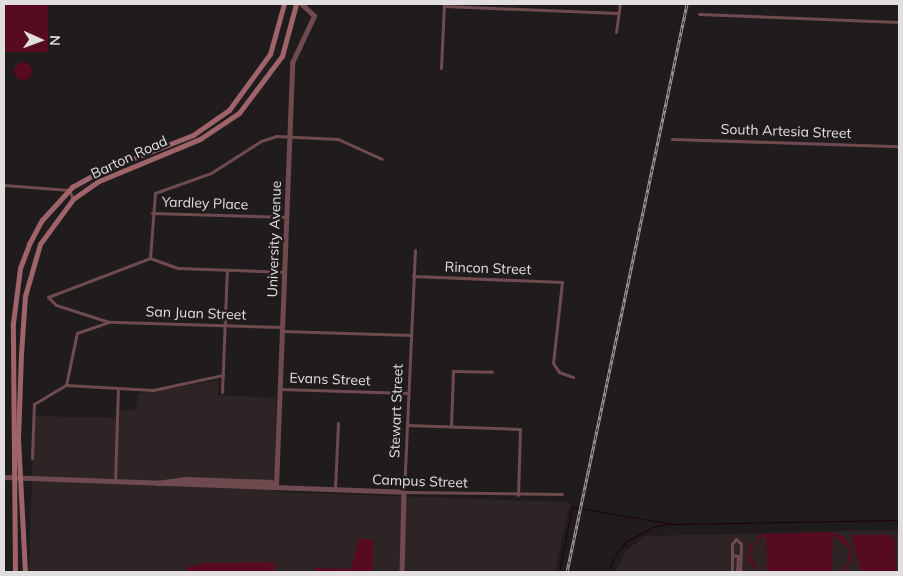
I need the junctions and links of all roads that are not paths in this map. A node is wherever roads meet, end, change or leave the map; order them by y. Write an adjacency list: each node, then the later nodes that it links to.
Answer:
1 (284, 4): 18 (main road, Barton Road)
2 (296, 4): 19 (main road, Barton Road)
3 (301, 4): 13 (street, University Avenue)
4 (544, 4): 7 (street)
5 (620, 4): 8 (street)
6 (444, 5): 7 (street); 12 (street)
7 (543, 10): 8 (street)
8 (618, 13): 11 (street)
9 (699, 14): 10 (street)
10 (899, 22)
11 (616, 32)
12 (441, 68)
13 (289, 136): 16 (street); 20 (street); 21 (street, University Avenue)
14 (672, 139): 15 (street, South Artesia Street)
15 (899, 146)
16 (382, 159)
17 (4, 185): 18 (street)
18 (69, 190): 19 (street); 44 (main road, Barton Road)
19 (73, 199): 45 (main road, Barton Road)
20 (152, 213): 21 (street, Yardley Place); 23 (street)
21 (287, 217): 25 (street, University Avenue)
22 (415, 250): 26 (street, Stewart Street)
23 (150, 258): 24 (street); 27 (street, San Juan Street)
24 (227, 270): 25 (street); 28 (street)
25 (285, 272): 29 (street, University Avenue)
26 (413, 276): 30 (street, Stewart Street); 33 (street, Rincon Street)
27 (109, 322): 28 (street, San Juan Street); 34 (street, San Juan Street)
28 (225, 325): 29 (street, San Juan Street); 32 (street)
29 (283, 329): 30 (street, San Juan Street); 36 (street, University Avenue)
30 (411, 335): 38 (street, Stewart Street)
31 (492, 372): 41 (street)
32 (223, 375): 35 (street); 37 (street)
33 (573, 377)
34 (66, 385): 35 (street); 42 (street)
35 (118, 388): 46 (street)
36 (281, 389): 38 (street, Evans Street); 47 (street, University Avenue)
37 (222, 392)
38 (408, 393): 40 (street, Stewart Street)
39 (338, 423): 48 (street)
40 (407, 425): 41 (street); 49 (street, Stewart Street)
41 (451, 426): 51 (street)
42 (32, 458)
43 (4, 477): 44 (street)
44 (11, 478): 45 (street); 53 (main road, Barton Road)
45 (20, 478): 46 (street, Campus Street); 54 (main road, Barton Road)
46 (115, 482): 47 (street, Campus Street)
47 (276, 486): 48 (street, Campus Street)
48 (335, 489): 49 (street, Campus Street)
49 (404, 492): 51 (street, Campus Street); 55 (street, Stewart Street)
50 (562, 494): 51 (street, Campus Street)
51 (518, 495)
52 (732, 555): 56 (street); 57 (street); 57 (street)
53 (15, 572)
54 (25, 572)
55 (402, 572)
56 (732, 572)
57 (739, 572)

